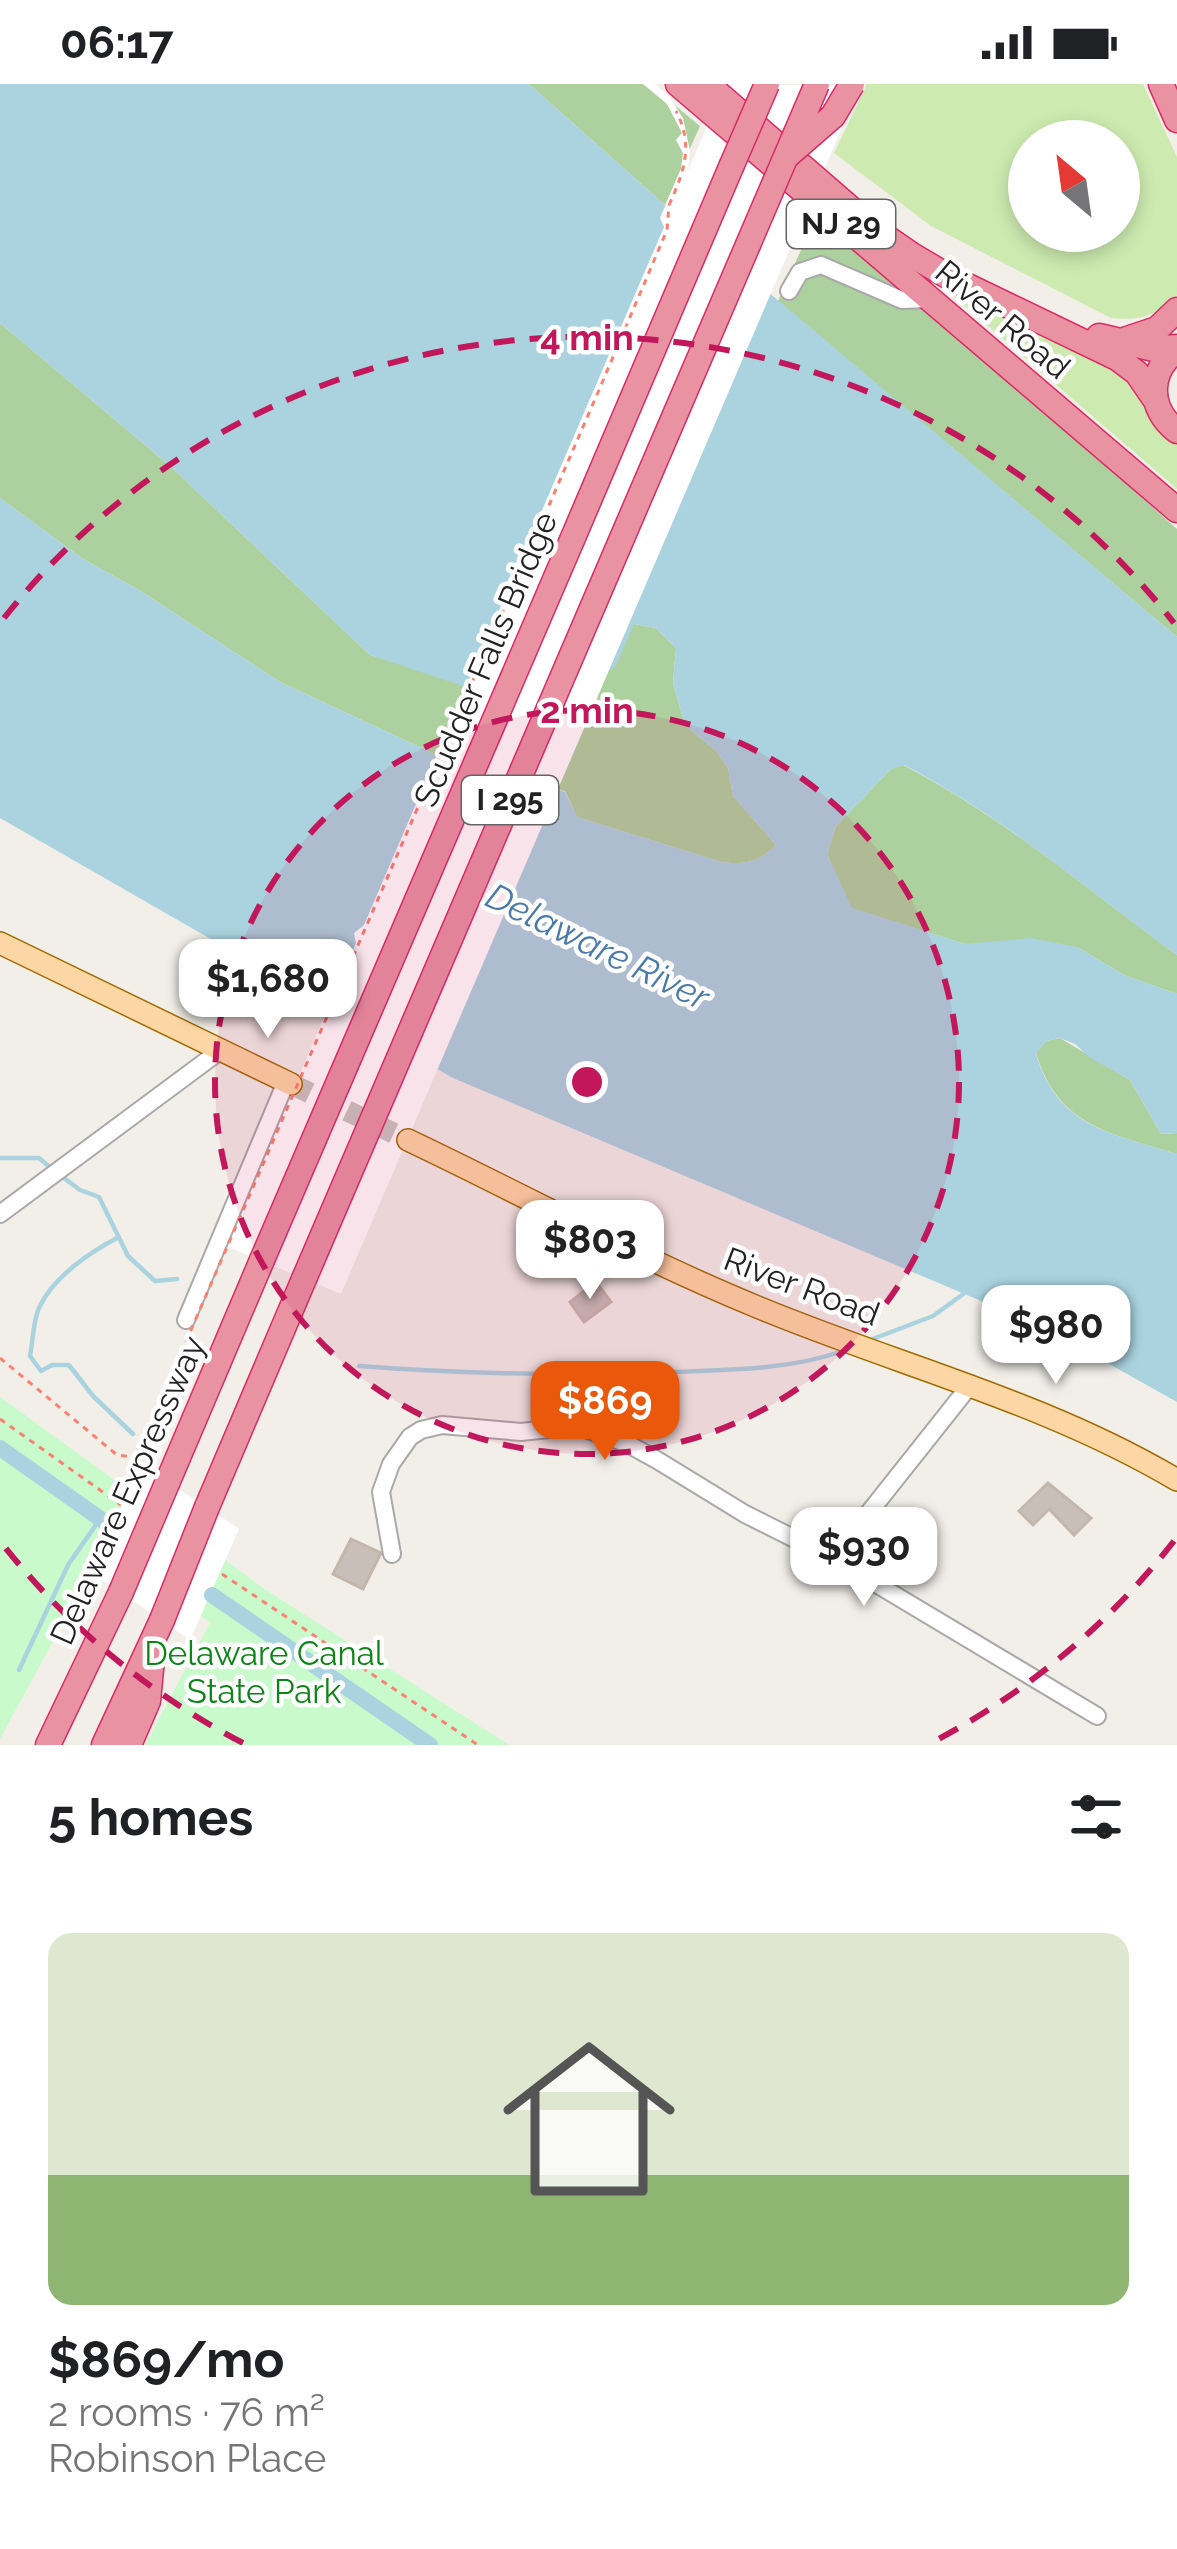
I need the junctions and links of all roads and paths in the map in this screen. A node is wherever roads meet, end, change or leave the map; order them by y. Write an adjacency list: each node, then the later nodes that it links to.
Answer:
1 (707, 84): 10 (highway)
2 (727, 84): 14 (highway)
3 (767, 84): 25 (highway, Scudder Falls Bridge / I 295, bridge)
4 (817, 84): 9 (highway, I 295, bridge)
5 (852, 84): 9 (highway, bridge)
6 (1161, 84): 8 (highway)
7 (675, 94): 12 (highway, River Road / NJ 29); 27 (path, bridge)
8 (1177, 120)
9 (781, 162): 35 (highway, I 295, bridge)
10 (880, 232): 16 (highway); 17 (highway)
11 (789, 291): 12 (street)
12 (928, 299): 16 (highway, River Road / NJ 29)
13 (1177, 310): 14 (highway)
14 (1098, 336): 15 (highway)
15 (1177, 348): 17 (highway)
16 (1006, 362): 19 (highway, River Road / NJ 29)
17 (1154, 398): 18 (highway)
18 (1177, 431)
19 (1177, 510)
20 (0, 943): 21 (main road)
21 (221, 1050): 22 (main road); 24 (street)
22 (289, 1083): 26 (street)
23 (408, 1140): 28 (main road, River Road)
24 (0, 1214)
25 (262, 1260): 37 (highway, Delaware Expressway / I 295, bridge)
26 (186, 1320)
27 (0, 1358)
28 (971, 1384): 30 (main road, River Road); 33 (street)
29 (0, 1419): 31 (path)
30 (1177, 1480)
31 (121, 1505)
32 (392, 1554): 33 (street)
33 (833, 1558): 36 (street)
34 (222, 1574): 40 (path)
35 (158, 1630): 38 (highway, I 295); 39 (highway)
36 (1097, 1716)
37 (47, 1745)
38 (104, 1745)
39 (129, 1745)
40 (478, 1745)

